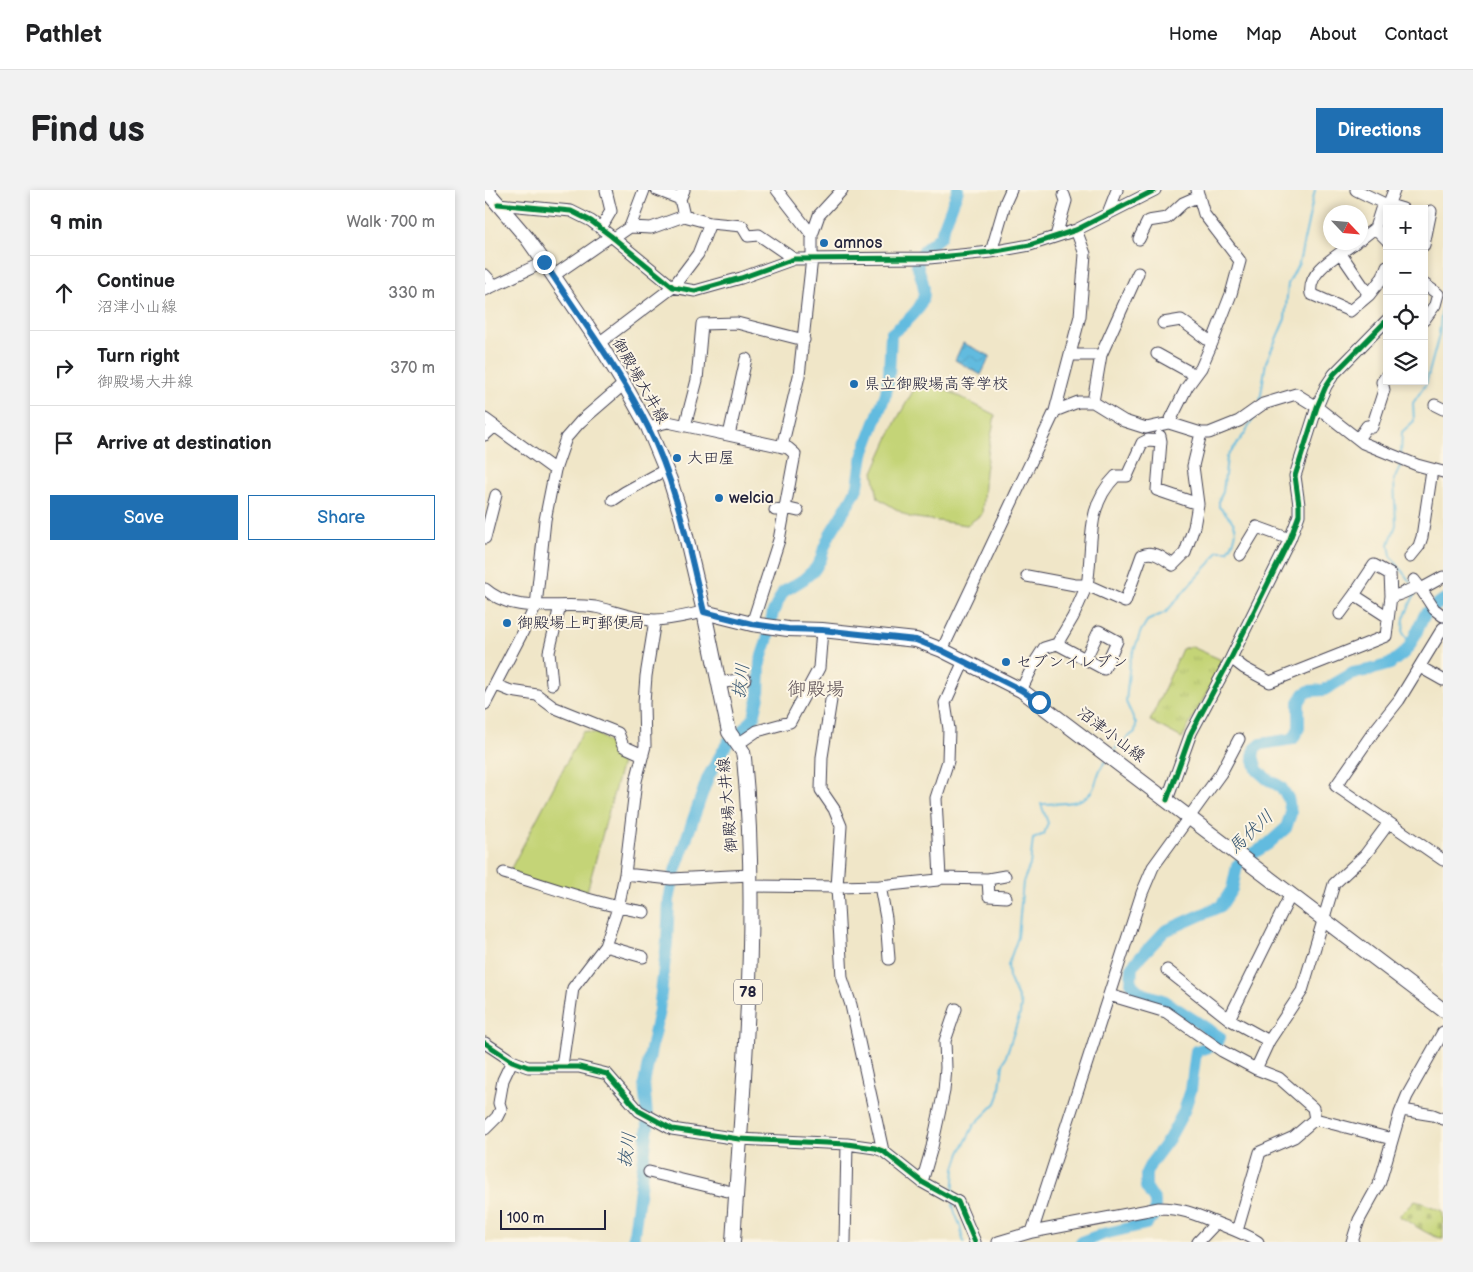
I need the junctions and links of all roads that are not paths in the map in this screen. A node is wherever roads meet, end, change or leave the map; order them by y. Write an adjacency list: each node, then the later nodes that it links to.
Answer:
1 (486, 190): 16 (main road, 御殿場大井線 / 78)
2 (605, 190): 24 (street)
3 (644, 190): 23 (street)
4 (657, 190): 13 (street)
5 (777, 190): 28 (street)
6 (842, 190): 28 (street)
7 (1011, 190): 34 (street)
8 (1117, 190): 20 (street)
9 (1155, 190): 20 (street)
10 (1356, 190): 15 (street)
11 (1394, 190): 15 (street)
12 (1198, 193): 32 (street); 51 (street)
13 (682, 194): 21 (street)
14 (1064, 195): 29 (street)
15 (1386, 203): 17 (street); 25 (street)
16 (499, 204): 24 (street); 38 (main road, 御殿場大井線 / 78)
17 (1392, 205)
18 (1428, 211): 19 (street)
19 (1443, 211)
20 (1108, 213): 26 (street)
21 (684, 216): 22 (street); 23 (street)
22 (710, 223): 36 (street); 44 (street)
23 (630, 227): 31 (street)
24 (601, 228): 31 (street)
25 (1375, 228): 27 (street); 30 (street)
26 (1076, 230): 29 (street); 54 (street)
27 (1368, 234)
28 (812, 235): 37 (street)
29 (1056, 236): 34 (street)
30 (1383, 236)
31 (613, 237): 41 (street); 44 (street)
32 (1139, 239)
33 (1346, 250): 35 (street)
34 (991, 252): 37 (street)
35 (1341, 254): 46 (street); 46 (street)
36 (794, 258): 37 (street); 44 (street)
37 (812, 258): 50 (street)
38 (544, 262): 41 (main road, 御殿場大井線 / 78); 43 (street)
39 (1138, 273): 55 (street)
40 (485, 275): 43 (street)
41 (553, 276): 52 (main road, 御殿場大井線 / 78)
42 (1383, 277): 46 (street)
43 (489, 287)
44 (673, 287): 52 (street)
45 (1428, 287): 47 (street)
46 (1369, 295)
47 (1428, 315)
48 (1163, 323): 51 (street)
49 (1383, 324): 61 (street)
50 (803, 340): 66 (street); 73 (street)
51 (1212, 342): 57 (street)
52 (599, 343): 59 (main road, 御殿場大井線 / 78)
53 (1157, 354): 57 (street)
54 (1070, 355): 55 (street); 62 (street)
55 (1101, 355): 60 (street)
56 (746, 359): 70 (street)
57 (1195, 375): 64 (street)
58 (1383, 381): 71 (street)
59 (624, 384): 67 (main road, 御殿場大井線 / 78); 74 (street)
60 (1093, 402): 62 (street); 64 (street)
61 (1317, 407): 68 (street); 71 (street); 83 (street)
62 (1055, 412): 104 (street)
63 (485, 419): 65 (street)
64 (1163, 425): 68 (street); 72 (street)
65 (495, 426): 69 (street); 74 (street)
66 (685, 426): 67 (street); 70 (street)
67 (648, 427): 75 (main road, 御殿場大井線 / 78)
68 (1201, 433): 79 (street)
69 (485, 435)
70 (729, 436): 73 (street)
71 (1357, 439): 76 (street)
72 (1161, 442): 79 (street); 88 (street)
73 (782, 447): 80 (street)
74 (555, 470): 93 (street)
75 (665, 470): 78 (street); 96 (main road, 御殿場大井線 / 78)
76 (1438, 471): 85 (street)
77 (496, 495): 82 (street)
78 (613, 500)
79 (1198, 504): 88 (street)
80 (780, 509): 81 (street); 100 (street)
81 (797, 510)
82 (485, 538)
83 (1289, 539): 84 (street); 106 (street)
84 (1239, 555)
85 (1410, 557)
86 (1027, 576): 88 (street)
87 (1443, 578): 89 (street)
88 (1087, 585): 103 (street)
89 (1415, 586): 92 (street); 95 (street)
90 (485, 589): 93 (street)
91 (1354, 595): 92 (street); 97 (street); 98 (street)
92 (1391, 596): 98 (street)
93 (536, 606): 94 (street); 113 (street)
94 (560, 606): 99 (street); 111 (street)
95 (1435, 609)
96 (704, 612): 99 (street); 100 (main road, 沼津小山線); 112 (main road, 御殿場大井線 / 78)
97 (1340, 614)
98 (1388, 617): 106 (street)
99 (655, 620): 119 (street)
100 (765, 626): 102 (main road, 沼津小山線)
101 (1443, 628): 108 (street)
102 (822, 630): 104 (main road, 沼津小山線); 118 (street)
103 (1057, 644): 105 (street); 114 (street)
104 (941, 650): 107 (main road, 沼津小山線)
105 (1086, 658)
106 (1231, 658): 120 (street)
107 (964, 661): 114 (main road, 沼津小山線); 127 (street)
108 (1420, 667): 110 (street); 122 (street)
109 (745, 678): 112 (street)
110 (1443, 680)
111 (552, 684)
112 (719, 684): 118 (main road, 御殿場大井線 / 78)
113 (496, 685): 116 (street); 119 (street)
114 (1021, 690): 120 (main road, 沼津小山線)
115 (831, 700): 131 (street)
116 (485, 704)
117 (1239, 739): 121 (street)
118 (738, 744): 129 (main road, 御殿場大井線 / 78)
119 (643, 755): 125 (street)
120 (1167, 800): 121 (main road, 沼津小山線)
121 (1190, 817): 132 (main road, 沼津小山線); 141 (street)
122 (1389, 824): 123 (street); 136 (street)
123 (1443, 860)
124 (504, 873): 134 (street)
125 (625, 874): 129 (street); 134 (street)
126 (1005, 876): 128 (street)
127 (940, 878): 128 (street); 130 (street)
128 (988, 879): 133 (street)
129 (751, 880): 131 (street); 155 (main road, 御殿場大井線 / 78)
130 (880, 886): 131 (street); 139 (street)
131 (837, 887): 158 (street)
132 (1291, 894): 136 (main road, 沼津小山線); 144 (street)
133 (1006, 897)
134 (618, 908): 135 (street); 137 (street)
135 (644, 912)
136 (1323, 919): 143 (main road, 沼津小山線); 146 (street)
137 (605, 946): 138 (street); 149 (street)
138 (643, 957)
139 (889, 958)
140 (1167, 970): 144 (street)
141 (1109, 995): 150 (street); 164 (street)
142 (956, 1009): 160 (street)
143 (1443, 1010)
144 (1229, 1019): 146 (street)
145 (1443, 1032): 151 (street)
146 (1269, 1041): 150 (street)
147 (485, 1043): 148 (street)
148 (512, 1061): 149 (street); 154 (street)
149 (562, 1066): 155 (street)
150 (1256, 1069): 152 (street)
151 (1402, 1110): 153 (street); 156 (street)
152 (1315, 1119): 156 (street); 163 (street)
153 (1443, 1119)
154 (485, 1129)
155 (739, 1139): 157 (street); 161 (main road, 御殿場大井線 / 78)
156 (1391, 1139): 171 (street)
157 (847, 1144): 158 (street); 166 (street)
158 (883, 1151): 160 (street)
159 (649, 1172): 161 (street)
160 (922, 1182): 167 (street)
161 (736, 1193): 165 (main road, 御殿場大井線 / 78)
162 (1216, 1223): 163 (street); 164 (street); 169 (street)
163 (1237, 1231): 170 (street)
164 (1032, 1232): 168 (street)
165 (733, 1242)
166 (845, 1242)
167 (975, 1242)
168 (998, 1242)
169 (1198, 1242)
170 (1258, 1242)
171 (1352, 1242)

